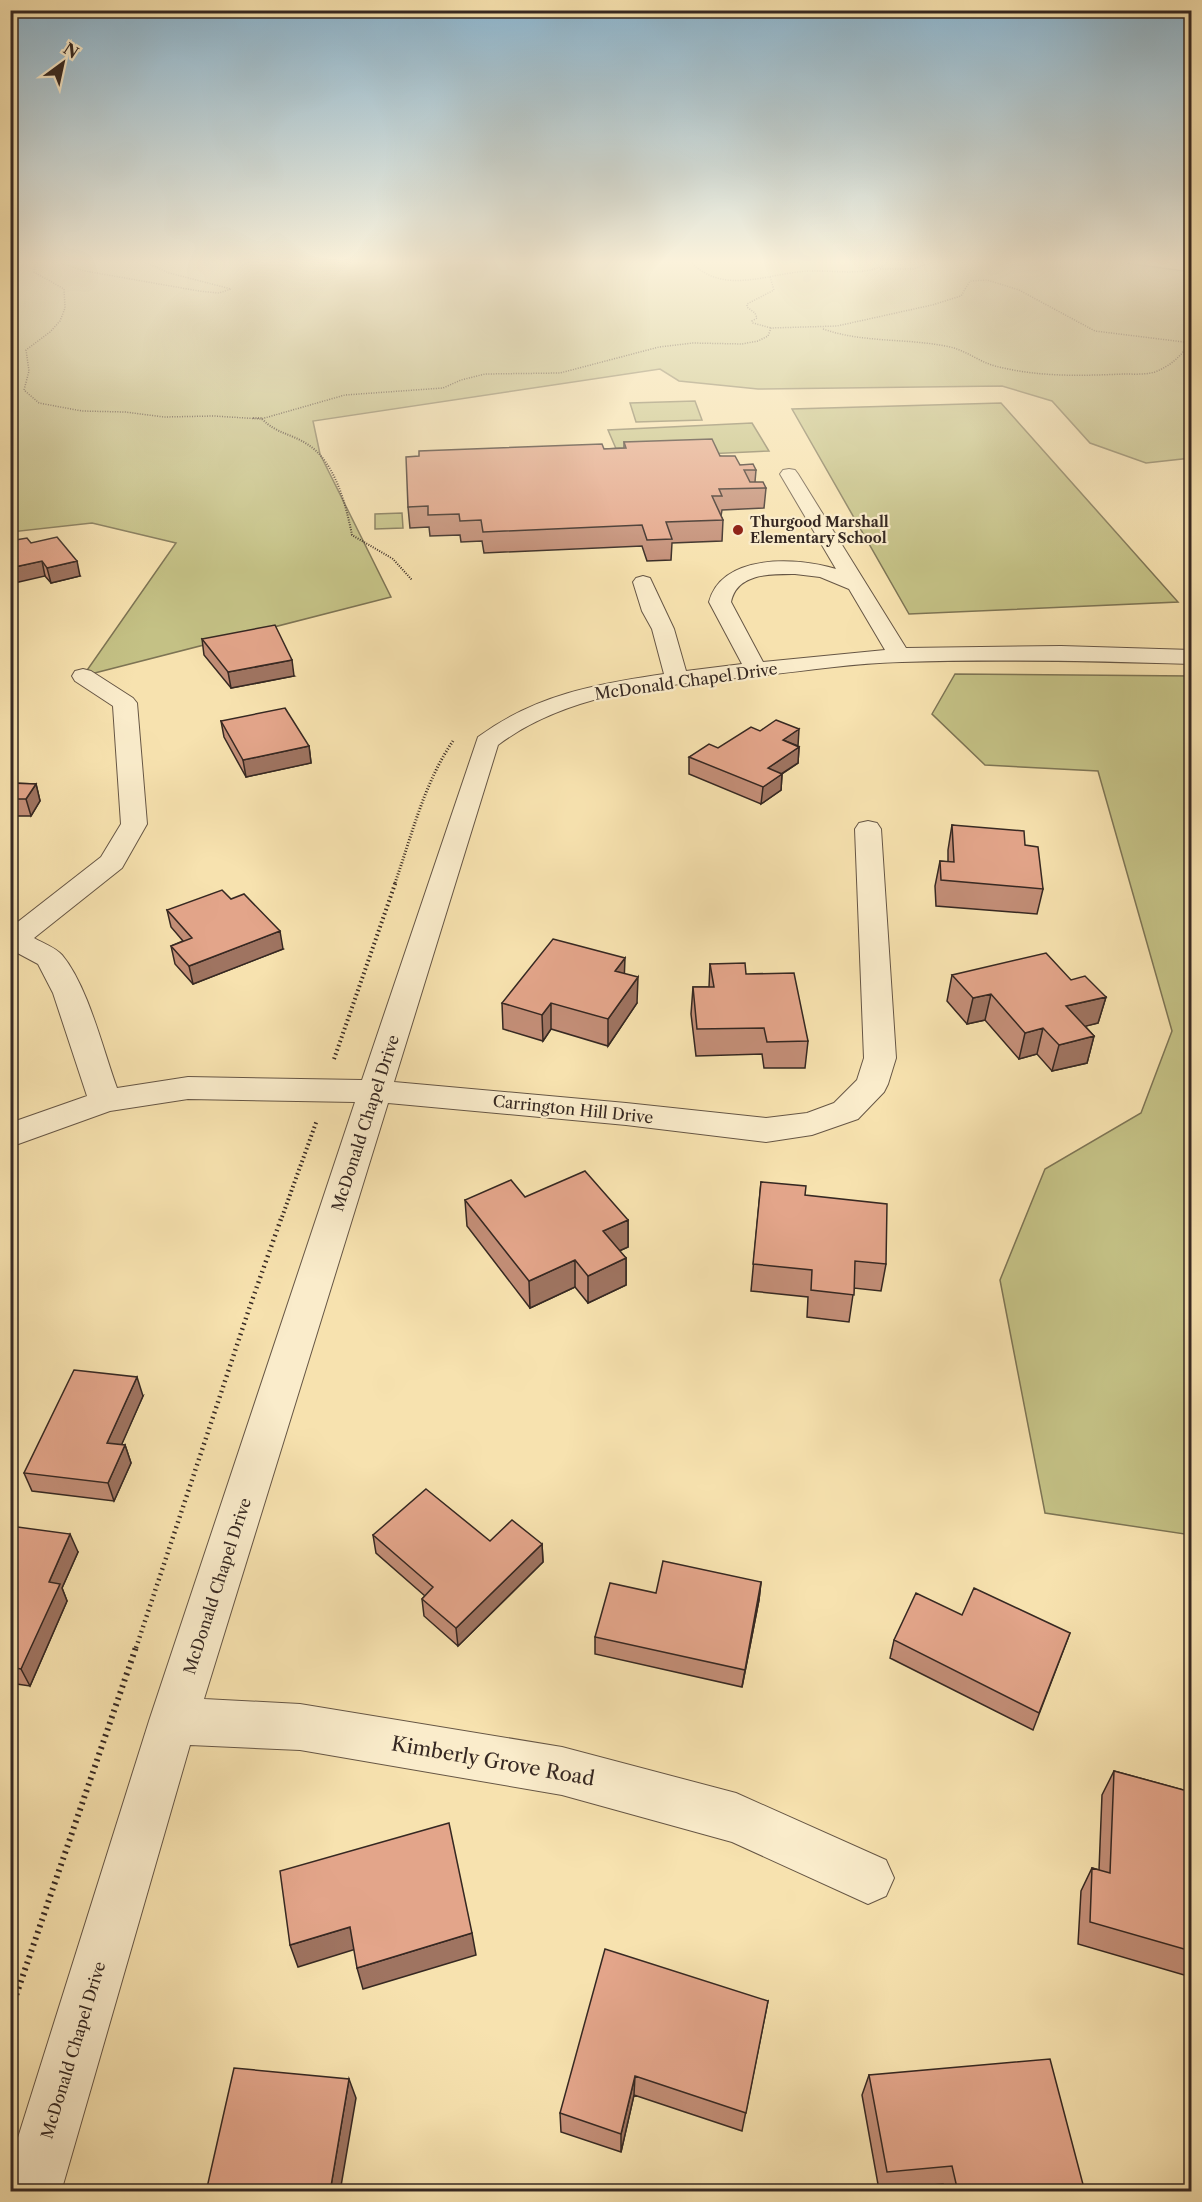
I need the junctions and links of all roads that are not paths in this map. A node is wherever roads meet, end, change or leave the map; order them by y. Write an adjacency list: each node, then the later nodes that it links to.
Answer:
1 (789, 474): 3 (street)
2 (643, 582): 8 (street)
3 (856, 585): 4 (street); 6 (street)
4 (899, 655): 5 (street, McDonald Chapel Drive); 6 (street, McDonald Chapel Drive)
5 (1191, 657)
6 (756, 669): 8 (street, McDonald Chapel Drive)
7 (83, 676): 10 (street)
8 (677, 679): 11 (street, McDonald Chapel Drive)
9 (868, 829): 11 (street, Carrington Hill Drive)
10 (14, 938): 12 (street)
11 (376, 1091): 12 (street, Carrington Hill Drive); 14 (street, McDonald Chapel Drive)
12 (105, 1101): 13 (street, Carrington Hill Drive)
13 (10, 1136)
14 (173, 1721): 15 (street, Kimberly Grove Road); 16 (street, McDonald Chapel Drive)
15 (868, 1878)
16 (31, 2192)

